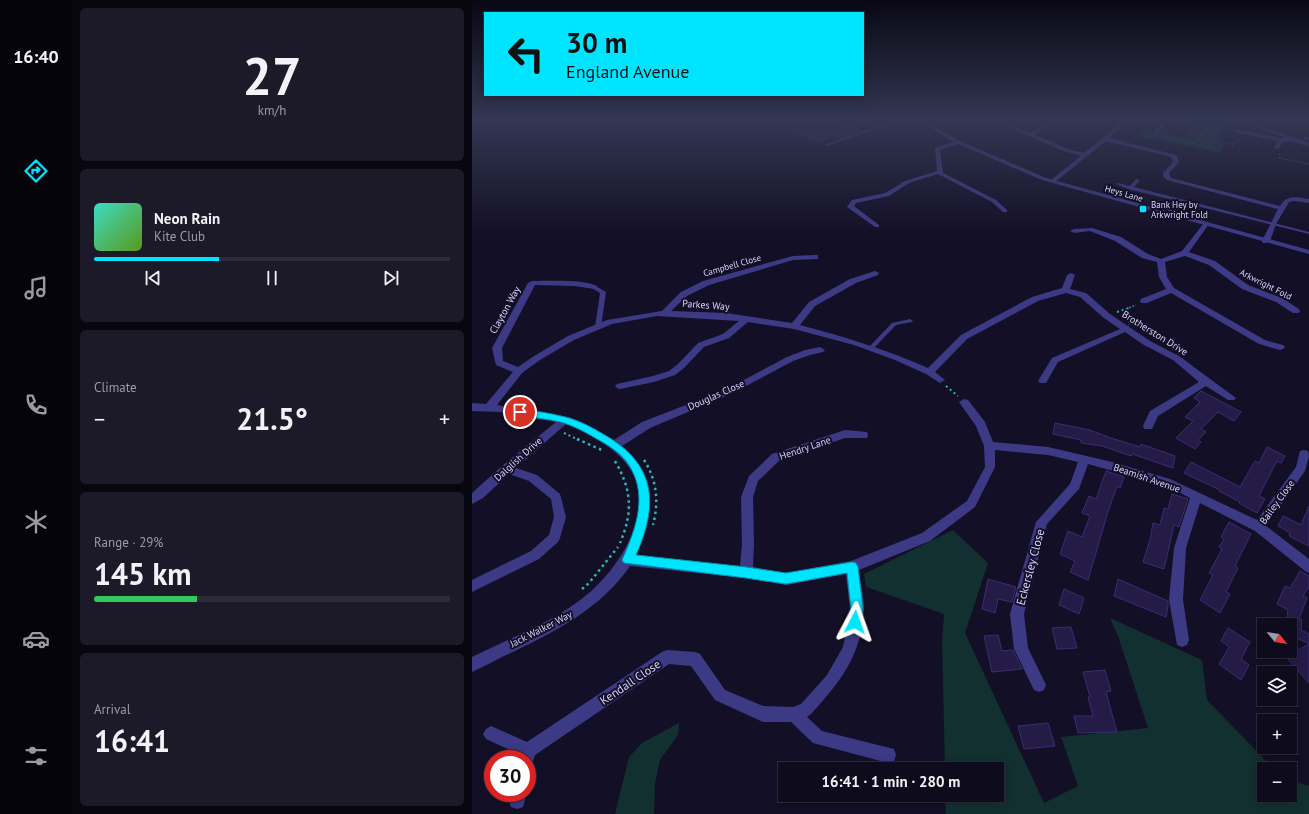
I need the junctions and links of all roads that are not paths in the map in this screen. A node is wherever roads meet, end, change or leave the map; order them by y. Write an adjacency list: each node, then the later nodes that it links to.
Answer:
1 (939, 159): 5 (street)
2 (997, 159): 7 (street, Heys Lane)
3 (1080, 159): 7 (street)
4 (1175, 159): 12 (street)
5 (940, 172): 13 (street); 17 (street)
6 (1138, 180): 9 (lane)
7 (1053, 181): 14 (street, Heys Lane)
8 (1118, 184): 9 (lane)
9 (1130, 188): 10 (lane)
10 (1180, 200): 14 (lane); 16 (lane)
11 (1309, 201): 12 (street)
12 (1281, 208): 16 (street)
13 (1005, 211)
14 (1168, 214): 15 (street, Heys Lane)
15 (1206, 224): 20 (street, Heys Lane); 22 (street)
16 (1273, 224): 19 (lane); 20 (street)
17 (877, 226)
18 (1074, 231): 24 (street)
19 (1309, 233)
20 (1266, 241): 21 (street, Heys Lane)
21 (1309, 252)
22 (1185, 253): 24 (street); 31 (street, Arkwright Fold)
23 (815, 257): 32 (street, Campbell Close)
24 (1162, 261): 29 (street)
25 (875, 273): 35 (street)
26 (1071, 275): 28 (street)
27 (594, 287): 36 (lane); 41 (street, Clayton Way)
28 (1066, 290): 37 (street, Brotherston Drive); 42 (street)
29 (1171, 290): 30 (street); 38 (street)
30 (1144, 301)
31 (1296, 311)
32 (664, 313): 33 (street, Parkes Way); 36 (street, Parkes Way)
33 (745, 320): 35 (street, Parkes Way); 46 (street)
34 (910, 321): 39 (lane)
35 (794, 326): 39 (street, Parkes Way)
36 (598, 327): 41 (street, Parkes Way)
37 (1126, 329): 44 (street); 45 (street, Brotherston Drive)
38 (1280, 346)
39 (871, 348): 42 (street, Parkes Way)
40 (820, 350): 55 (street, Douglas Close)
41 (519, 371): 49 (street, Parkes Way)
42 (930, 372): 43 (street, Parkes Way)
43 (940, 380)
44 (1043, 381)
45 (1206, 382): 47 (street, Brotherston Drive); 52 (street)
46 (620, 386)
47 (1231, 398)
48 (964, 402): 54 (street)
49 (490, 406): 50 (street, Jack Walker Way); 51 (street, Jack Walker Way)
50 (472, 407)
51 (565, 420): 55 (street, Jack Walker Way); 58 (street, Dalglish Drive)
52 (1148, 426)
53 (863, 435): 65 (street, Hendry Lane)
54 (989, 446): 57 (street, Beamish Avenue); 63 (street)
55 (613, 451): 62 (street, Jack Walker Way)
56 (1304, 454): 61 (street, Bailey Close)
57 (1084, 459): 59 (street, Beamish Avenue); 69 (street, Eckersley Close)
58 (506, 469): 60 (street, Dalglish Drive); 66 (street)
59 (1197, 496): 61 (street, Beamish Avenue); 67 (street)
60 (472, 499)
61 (1259, 527): 64 (street, Beamish Avenue)
62 (628, 560): 65 (street); 68 (street, Jack Walker Way)
63 (852, 567): 65 (street); 70 (street)
64 (1309, 567)
65 (746, 572)
66 (472, 586)
67 (1182, 640)
68 (472, 665)
69 (1039, 685)
70 (794, 715): 73 (street, Kendall Close); 74 (street)
71 (491, 734): 72 (street, Kendall Close)
72 (520, 750)
73 (533, 750)
74 (888, 755)

